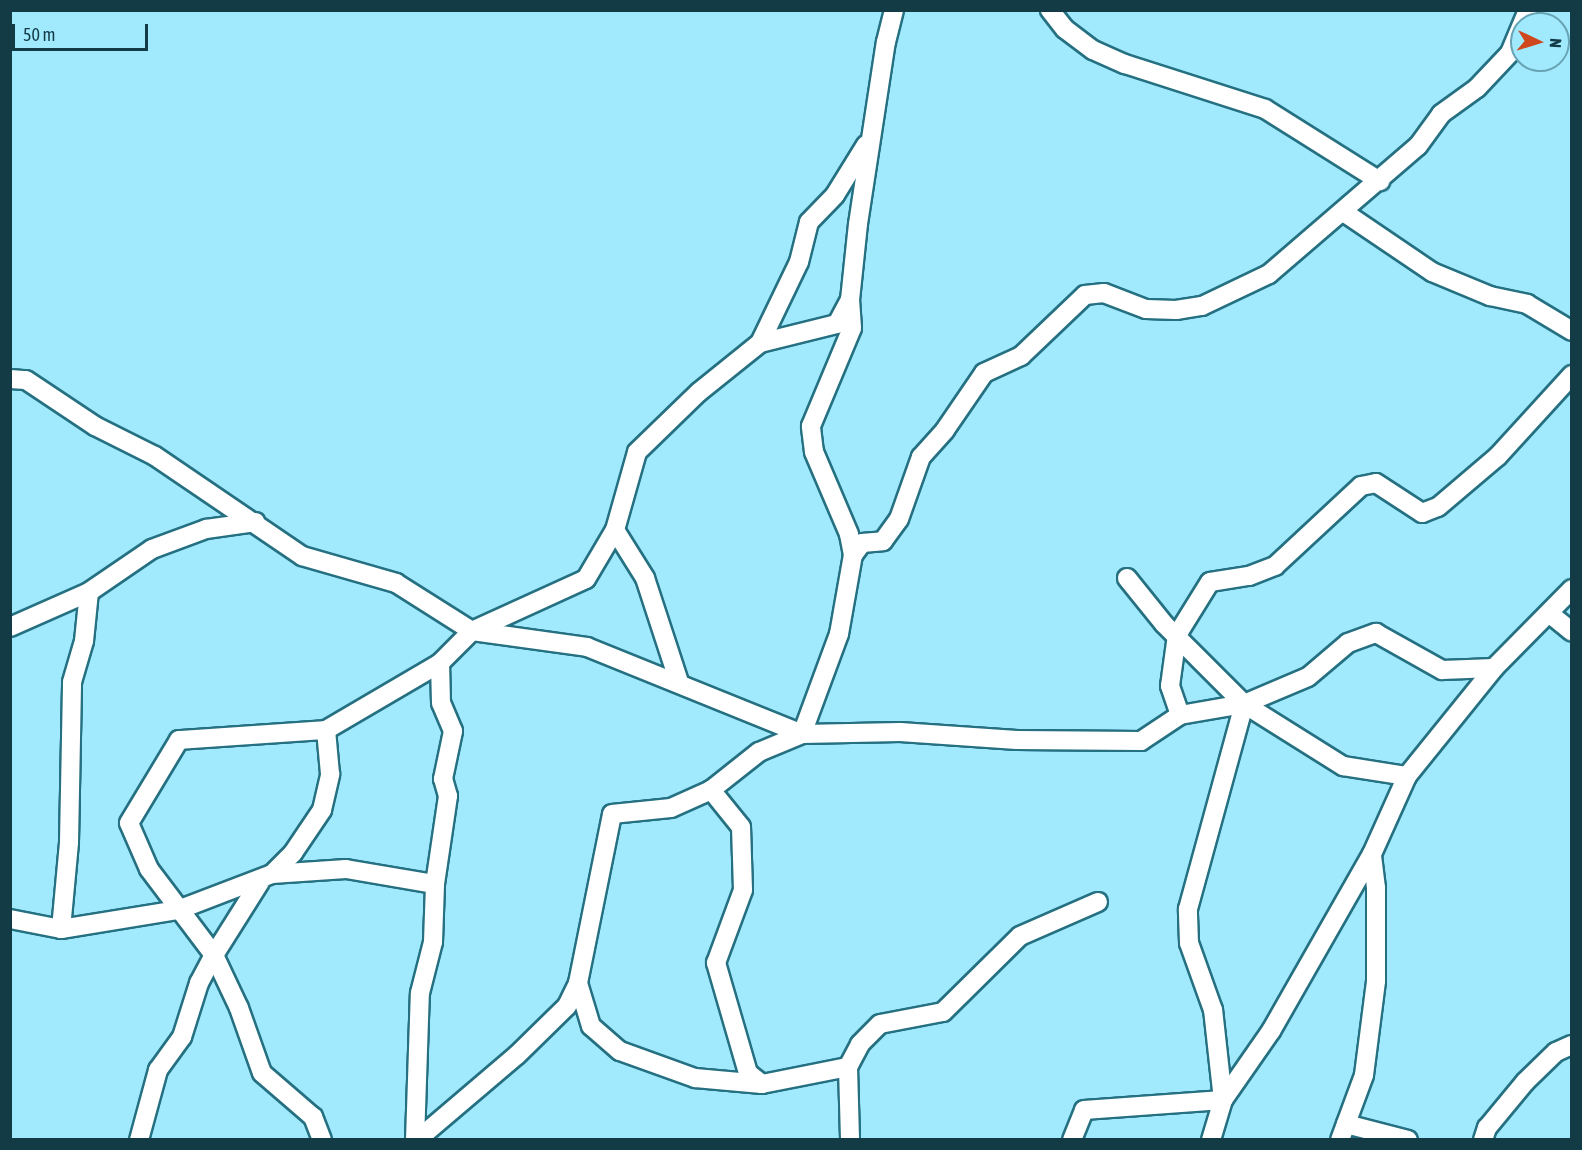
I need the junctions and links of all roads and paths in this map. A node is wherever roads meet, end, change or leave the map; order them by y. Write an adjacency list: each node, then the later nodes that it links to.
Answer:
1 (894, 10): 4 (street)
2 (1050, 10): 5 (street)
3 (1528, 10): 5 (street)
4 (870, 138): 7 (street); 9 (street)
5 (1380, 181): 6 (street)
6 (1345, 213): 8 (street); 14 (street)
7 (850, 300): 9 (street); 14 (street)
8 (1572, 331)
9 (760, 343): 13 (street)
10 (1572, 375): 22 (street)
11 (10, 379): 12 (street)
12 (256, 522): 17 (street); 20 (street)
13 (615, 530): 20 (street); 25 (street)
14 (853, 555): 29 (street)
15 (1127, 578): 22 (street)
16 (1572, 589): 18 (street)
17 (89, 592): 19 (street); 38 (street)
18 (1550, 614): 21 (street); 24 (street)
19 (10, 627)
20 (472, 631): 23 (street); 25 (street)
21 (1572, 632)
22 (1177, 635): 26 (street); 27 (street)
23 (440, 663): 28 (street); 34 (street)
24 (1494, 668): 26 (street); 30 (street)
25 (679, 682): 29 (street)
26 (1244, 704): 27 (street); 30 (street); 44 (street)
27 (1180, 715): 29 (street)
28 (326, 730): 33 (street); 36 (street)
29 (802, 734): 31 (street)
30 (1407, 776): 32 (street)
31 (711, 790): 40 (street); 43 (street)
32 (1372, 854): 44 (street); 45 (street)
33 (266, 878): 34 (street); 36 (street); 39 (street)
34 (435, 884): 48 (street)
35 (1098, 902): 42 (street)
36 (178, 910): 38 (street); 39 (street)
37 (10, 919): 38 (street)
38 (61, 929)
39 (214, 956): 46 (street); 47 (street)
40 (578, 983): 43 (street); 48 (street)
41 (1572, 1045): 53 (street)
42 (848, 1067): 43 (street); 49 (street)
43 (762, 1084)
44 (1223, 1100): 50 (street); 51 (street)
45 (1343, 1132): 52 (street)
46 (139, 1140)
47 (322, 1140)
48 (416, 1140)
49 (850, 1140)
50 (1072, 1140)
51 (1211, 1140)
52 (1408, 1140)
53 (1483, 1140)

